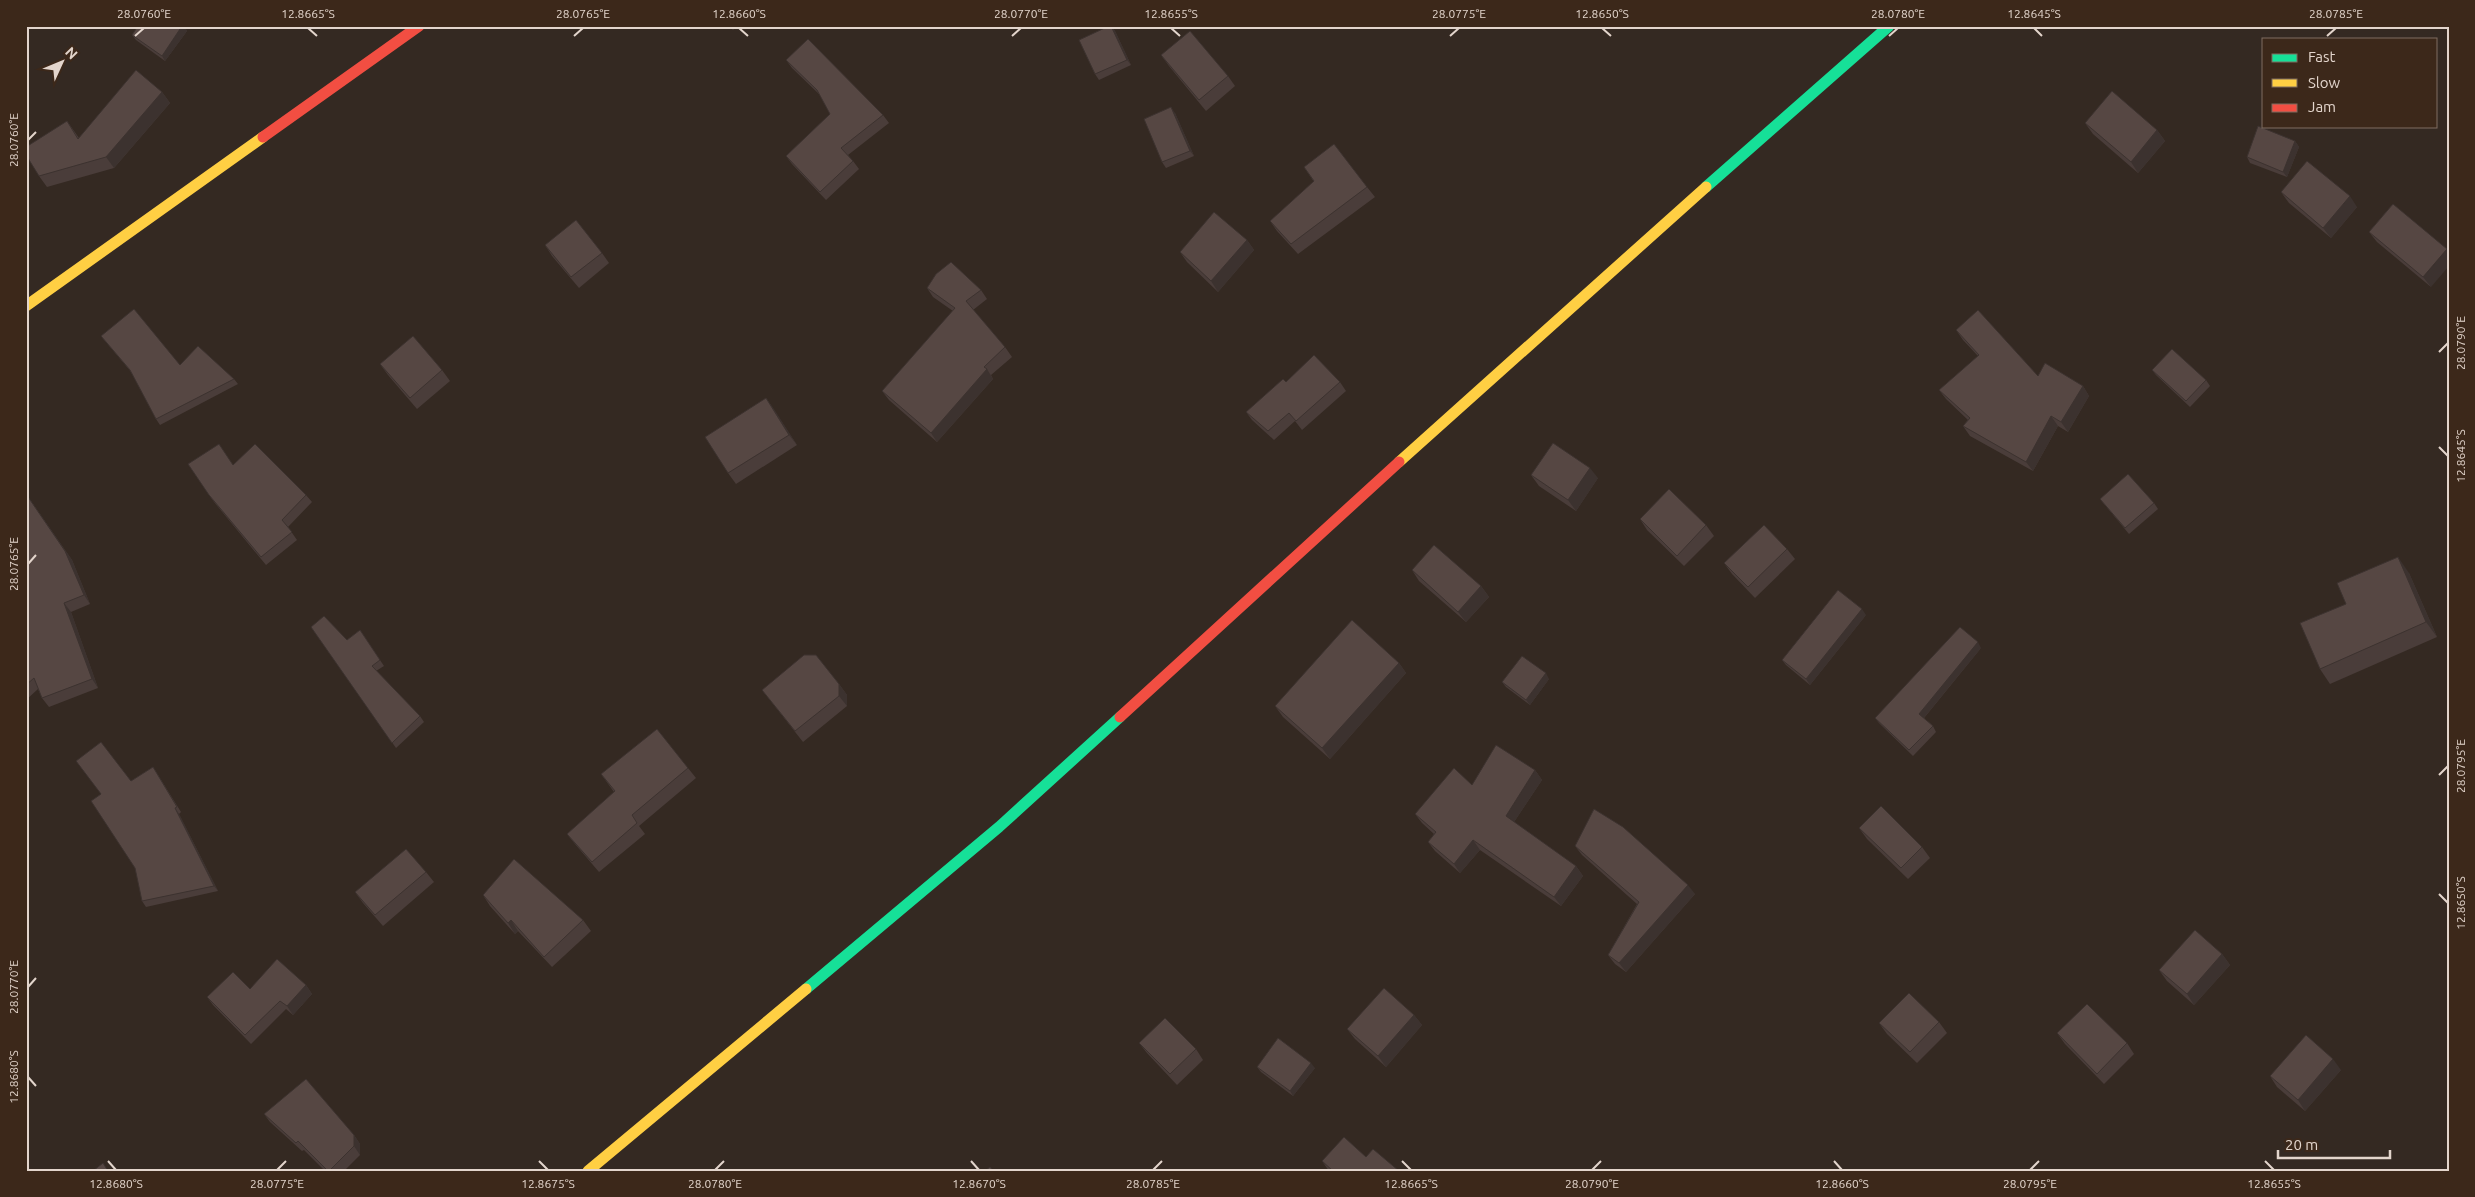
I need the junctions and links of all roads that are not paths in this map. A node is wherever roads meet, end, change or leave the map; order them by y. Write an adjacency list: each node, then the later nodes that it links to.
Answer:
1 (419, 26): 3 (street)
2 (1889, 26): 4 (street)
3 (26, 306)
4 (588, 1171)

